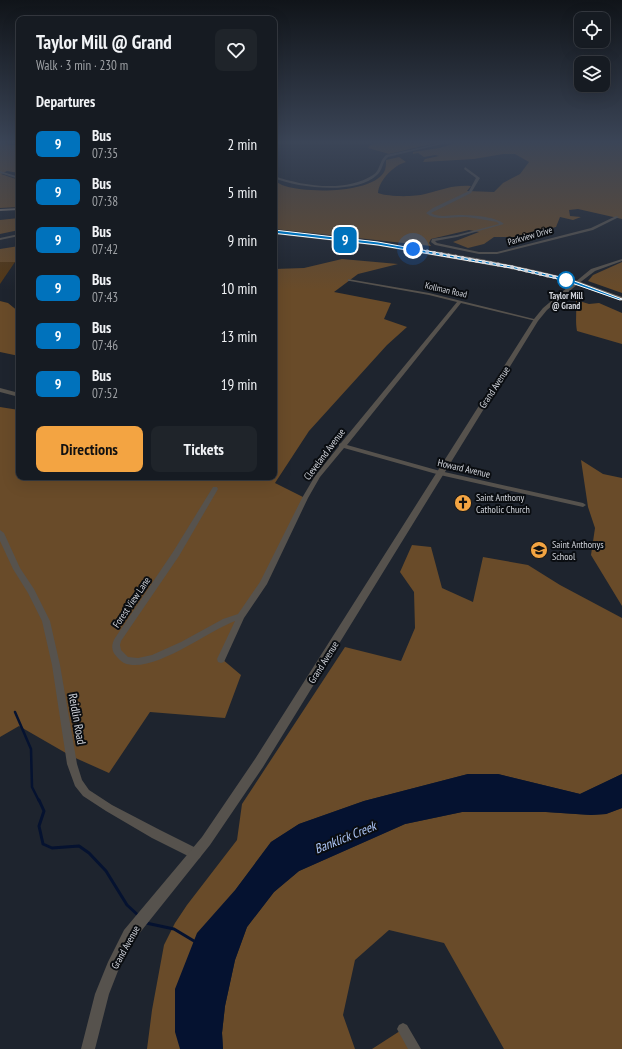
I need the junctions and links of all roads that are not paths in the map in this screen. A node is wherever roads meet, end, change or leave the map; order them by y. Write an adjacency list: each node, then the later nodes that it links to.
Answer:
1 (468, 192): 10 (street)
2 (16, 209): 3 (main road)
3 (0, 210)
4 (16, 212): 5 (main road)
5 (0, 213)
6 (617, 217): 10 (street, Parkview Drive)
7 (277, 232): 11 (main road)
8 (16, 236): 9 (street)
9 (0, 239)
10 (443, 245): 11 (street)
11 (438, 254): 14 (main road)
12 (622, 260): 14 (street)
13 (350, 280): 16 (street, Kollman Road)
14 (576, 283): 15 (main road); 17 (street, Grand Avenue)
15 (622, 299)
16 (460, 301): 17 (street, Kollman Road); 20 (street, Cleveland Avenue)
17 (536, 320): 21 (street, Grand Avenue)
18 (0, 390): 19 (street)
19 (16, 394)
20 (342, 445): 21 (street, Howard Avenue); 25 (street, Cleveland Avenue)
21 (440, 473): 23 (street, Howard Avenue); 27 (street, Grand Avenue)
22 (215, 489): 25 (street, Forest View Lane)
23 (582, 505)
24 (0, 533): 27 (street, Reidlin Road)
25 (241, 616): 26 (street, Cleveland Avenue)
26 (222, 659)
27 (196, 854): 29 (street, Grand Avenue)
28 (403, 1029): 30 (street)
29 (88, 1049)
30 (415, 1049)

